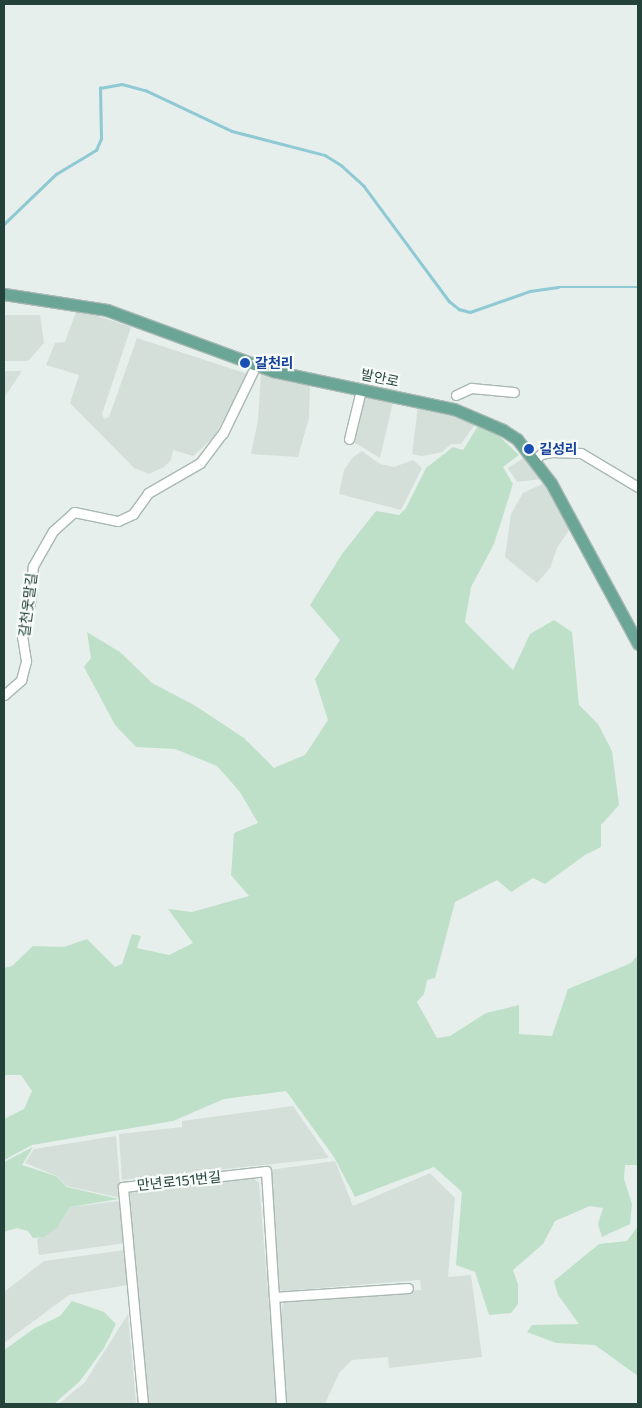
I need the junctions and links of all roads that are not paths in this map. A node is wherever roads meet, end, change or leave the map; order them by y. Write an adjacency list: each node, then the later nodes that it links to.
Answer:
1 (4, 294): 2 (main road, 발안로)
2 (256, 365): 3 (main road, 발안로); 10 (street, 갈천웃말길)
3 (361, 390): 6 (street); 7 (main road, 발안로)
4 (514, 392): 5 (street)
5 (456, 395)
6 (349, 439)
7 (533, 461): 8 (street); 9 (main road, 발안로)
8 (638, 487)
9 (638, 644)
10 (4, 695)
11 (408, 1288): 12 (street)
12 (274, 1297): 13 (street, 만년로151번길); 14 (street, 만년로151번길)
13 (143, 1404)
14 (281, 1404)

